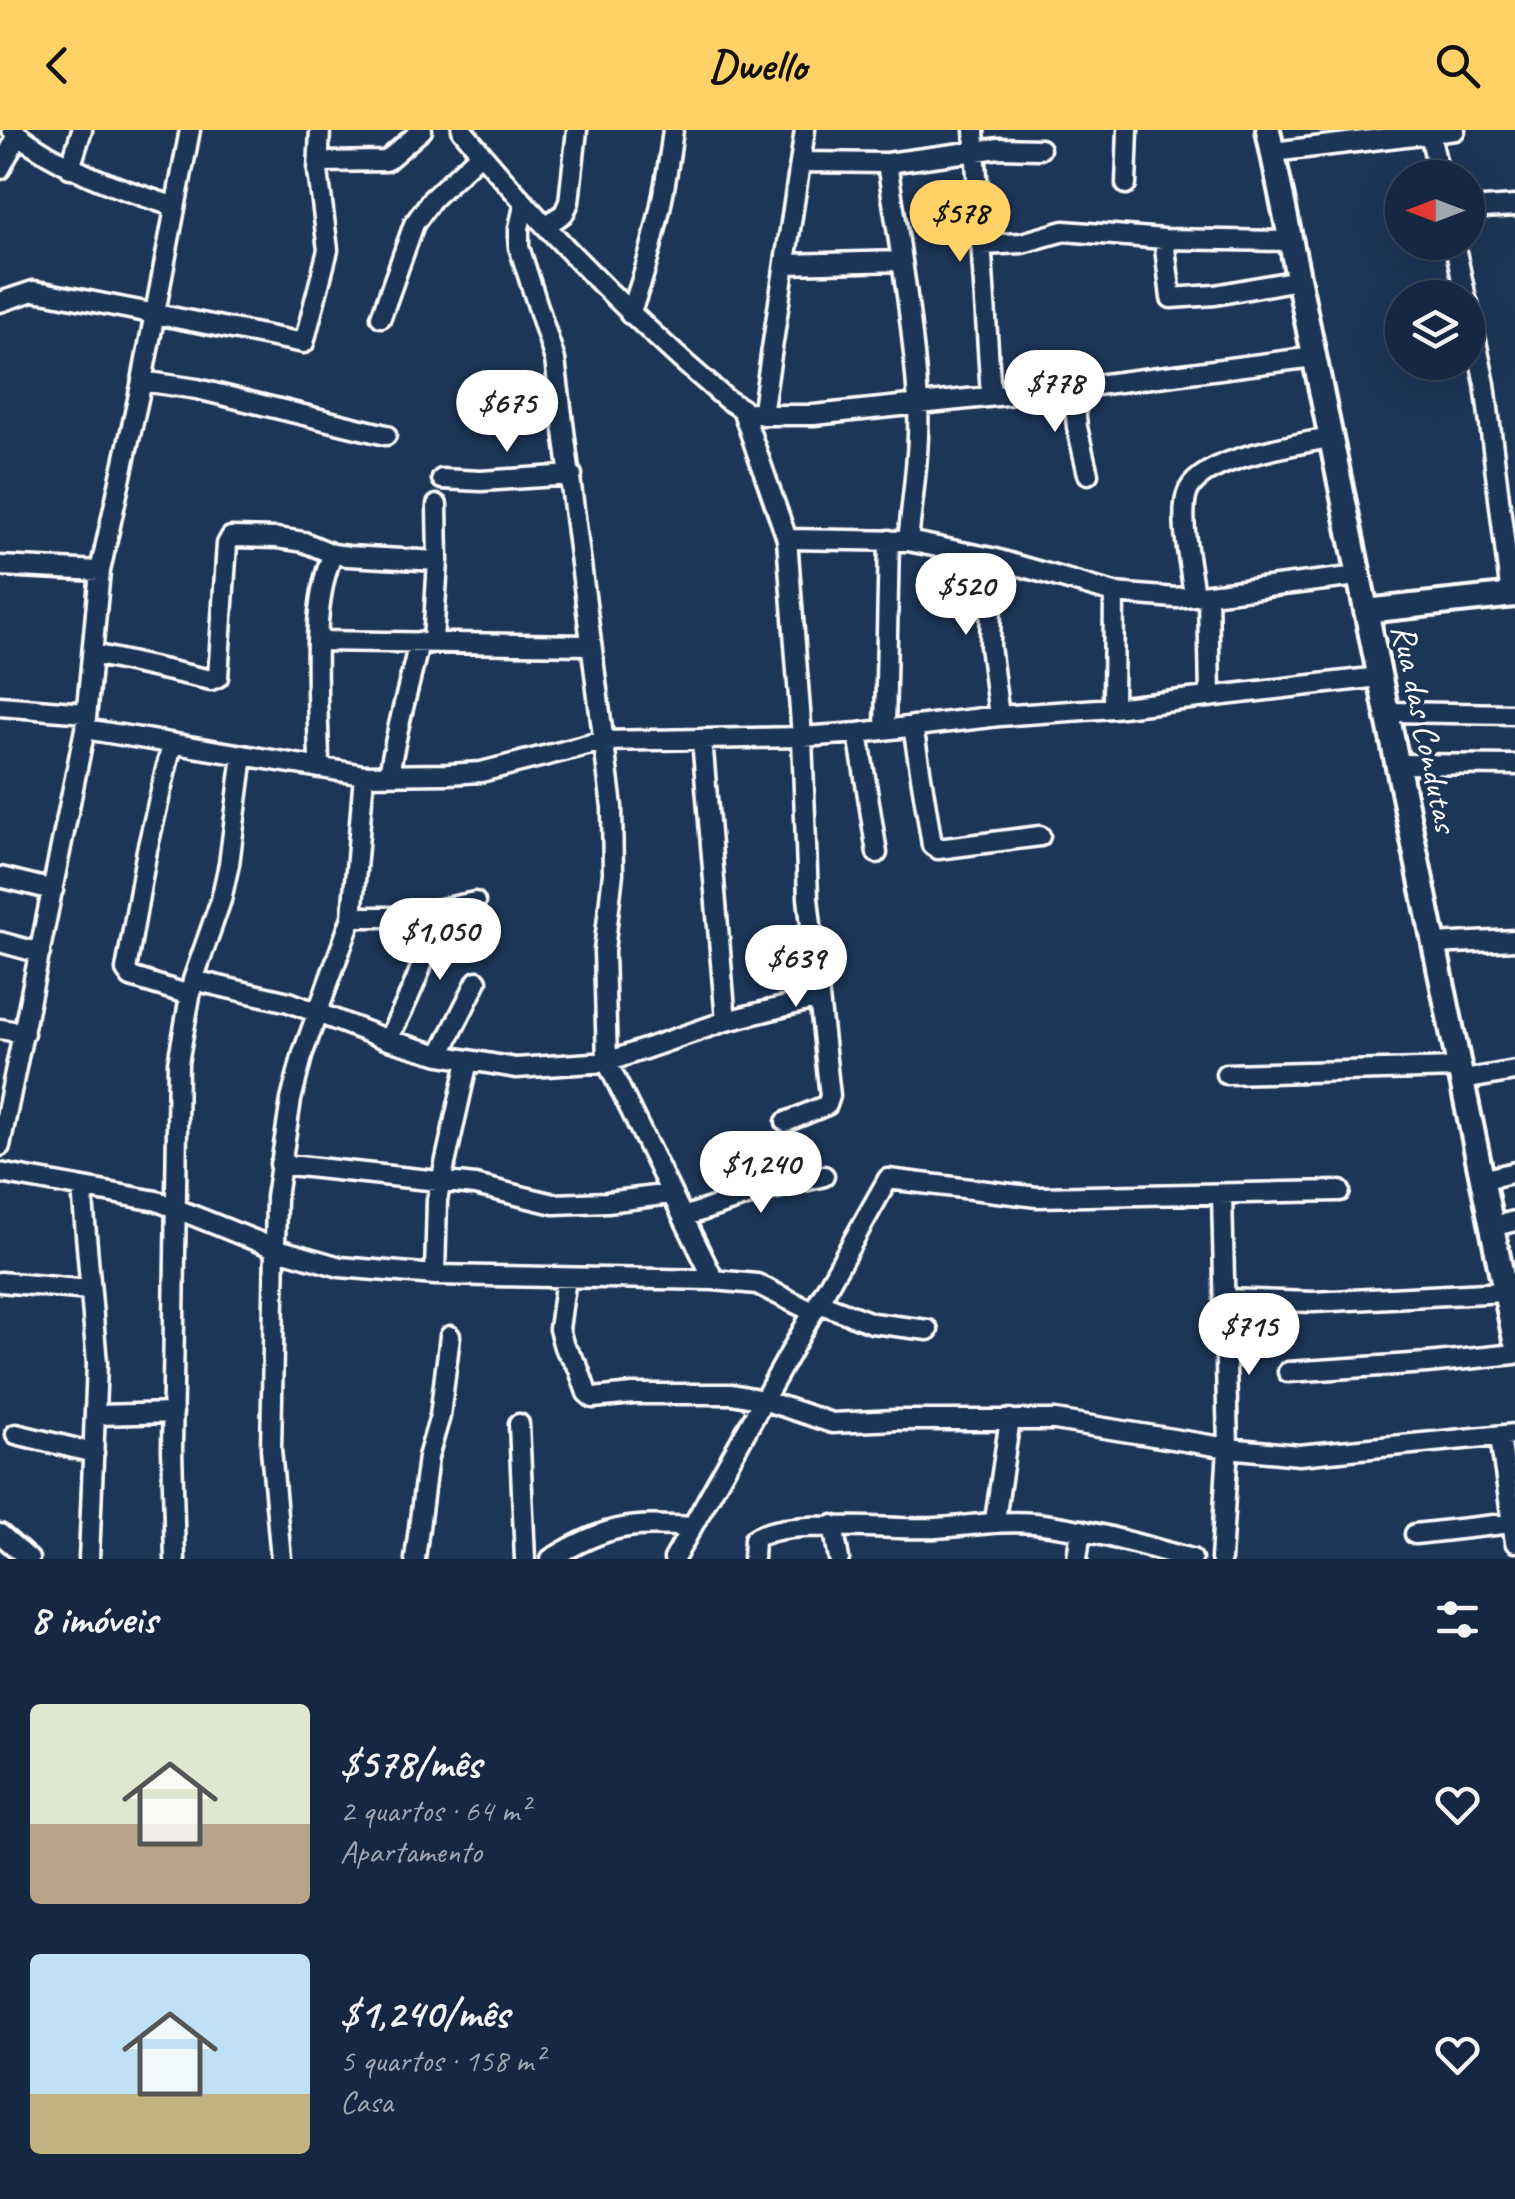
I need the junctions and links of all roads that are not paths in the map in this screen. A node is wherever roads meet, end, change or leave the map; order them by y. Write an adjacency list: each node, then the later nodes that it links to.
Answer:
1 (82, 130): 23 (street)
2 (190, 130): 25 (street)
3 (320, 130): 19 (street)
4 (422, 130): 19 (street)
5 (462, 130): 17 (street)
6 (577, 130): 29 (street)
7 (673, 130): 38 (street)
8 (805, 130): 20 (street)
9 (974, 130): 16 (street)
10 (1128, 130): 24 (street)
11 (1455, 130): 13 (street)
12 (15, 132): 22 (street); 23 (street)
13 (1429, 132): 14 (street); 18 (street)
14 (1270, 141): 31 (street, Rua das Condutas)
15 (1040, 149): 16 (street)
16 (976, 150): 21 (street); 32 (street)
17 (480, 153): 26 (street); 39 (street)
18 (1436, 160)
19 (318, 162): 37 (street)
20 (801, 162): 21 (street); 34 (street)
21 (886, 163): 33 (street)
22 (0, 168)
23 (70, 168): 25 (street)
24 (1126, 184)
25 (173, 206): 37 (street)
26 (524, 206): 29 (street); 51 (street)
27 (1515, 206): 28 (street)
28 (1485, 208)
29 (546, 226): 38 (street)
30 (1164, 239): 31 (street); 32 (street); 35 (street)
31 (1290, 241): 35 (street, Rua das Condutas)
32 (982, 245): 44 (street)
33 (902, 261): 34 (street); 45 (street)
34 (786, 264): 47 (street)
35 (1298, 280): 40 (street, Rua das Condutas)
36 (0, 302): 37 (street)
37 (153, 314): 42 (street)
38 (630, 314): 46 (street)
39 (381, 316)
40 (1314, 357): 43 (street); 49 (street, Rua das Condutas)
41 (1484, 380): 64 (street)
42 (142, 382): 48 (street); 60 (street)
43 (1073, 388): 44 (street); 50 (street)
44 (991, 396): 45 (street)
45 (918, 404): 47 (street); 55 (street)
46 (742, 409): 47 (street); 54 (street)
47 (762, 415)
48 (386, 435)
49 (1330, 438): 61 (street, Rua das Condutas); 63 (street)
50 (1088, 474)
51 (572, 475): 52 (street); 68 (street)
52 (442, 479)
53 (436, 505): 58 (street)
54 (787, 539): 55 (street); 81 (street)
55 (899, 540): 57 (street); 79 (street)
56 (333, 554): 58 (street); 66 (street); 69 (street)
57 (992, 558): 62 (street); 76 (street)
58 (438, 561): 67 (street)
59 (0, 566): 60 (street)
60 (100, 571): 69 (street)
61 (1358, 576): 63 (street); 65 (street, Rua das Condutas)
62 (1114, 593): 63 (street); 73 (street)
63 (1201, 595): 71 (street)
64 (1513, 596): 65 (street)
65 (1366, 611): 70 (street, Rua das Condutas)
66 (319, 642): 67 (street); 88 (street)
67 (426, 642): 68 (street); 90 (street)
68 (589, 645): 83 (street)
69 (93, 654): 77 (street)
70 (1379, 676): 71 (street); 74 (street, Rua das Condutas)
71 (1210, 696): 73 (street)
72 (0, 706): 77 (street)
73 (1112, 708): 76 (street)
74 (1387, 712): 75 (street); 86 (street, Rua das Condutas)
75 (1515, 714)
76 (999, 716): 78 (street)
77 (85, 721): 84 (street); 94 (street)
78 (913, 726): 79 (street); 91 (street)
79 (885, 729): 80 (street)
80 (858, 733): 81 (street); 92 (street)
81 (802, 737): 82 (street); 104 (street)
82 (702, 738): 83 (street); 106 (street)
83 (604, 741): 90 (street); 112 (street)
84 (172, 744): 85 (street); 103 (street)
85 (243, 755): 88 (street); 103 (street)
86 (1398, 764): 87 (street); 100 (street, Rua das Condutas)
87 (1515, 765)
88 (319, 768): 89 (street)
89 (364, 776): 90 (street); 97 (street)
90 (389, 776)
91 (1040, 836)
92 (877, 853)
93 (0, 878): 94 (street)
94 (53, 890): 101 (street)
95 (475, 902): 96 (street)
96 (430, 913): 97 (street); 109 (street)
97 (352, 917): 105 (street)
98 (1515, 940): 100 (street)
99 (0, 942): 101 (street)
100 (1434, 944): 115 (street, Rua das Condutas)
101 (40, 953): 108 (street)
102 (477, 980): 110 (street)
103 (192, 987): 105 (street); 128 (street)
104 (819, 998): 106 (street); 116 (street)
105 (318, 1011): 109 (street); 118 (street)
106 (726, 1021): 112 (street)
107 (0, 1029): 108 (street)
108 (24, 1033): 117 (street)
109 (388, 1040): 110 (street)
110 (440, 1054): 111 (street)
111 (468, 1061): 112 (street); 123 (street)
112 (608, 1062): 126 (street)
113 (1515, 1071): 115 (street)
114 (1226, 1074): 115 (street)
115 (1461, 1074): 122 (street, Rua das Condutas)
116 (786, 1122)
117 (1, 1135)
118 (280, 1164): 123 (street); 132 (street)
119 (1515, 1172): 122 (street)
120 (0, 1173): 124 (street)
121 (824, 1176): 129 (street)
122 (1482, 1180): 131 (street, Rua das Condutas)
123 (441, 1181): 126 (street); 133 (street)
124 (82, 1188): 128 (street); 137 (street)
125 (1340, 1190): 127 (street)
126 (671, 1194): 129 (street)
127 (1222, 1195): 139 (street); 140 (street)
128 (176, 1208): 132 (street); 147 (street)
129 (686, 1216): 135 (street)
130 (1515, 1220): 131 (street)
131 (1491, 1228): 138 (street, Rua das Condutas)
132 (274, 1248): 133 (street); 165 (street)
133 (434, 1275): 134 (street)
134 (566, 1278): 135 (street); 146 (street)
135 (714, 1280): 140 (street)
136 (0, 1282): 137 (street)
137 (89, 1290): 148 (street)
138 (1505, 1292): 139 (street); 142 (street, Rua das Condutas)
139 (1224, 1298): 153 (street)
140 (816, 1308): 141 (street); 146 (street)
141 (928, 1330)
142 (1514, 1330)
143 (450, 1336): 166 (street)
144 (1515, 1354): 145 (street)
145 (1288, 1372)
146 (763, 1400): 149 (street); 157 (street)
147 (174, 1413): 148 (street); 164 (street)
148 (96, 1415): 154 (street)
149 (1010, 1418): 153 (street); 155 (street)
150 (519, 1424): 167 (street)
151 (16, 1434): 154 (street)
152 (1507, 1435): 153 (street); 159 (street)
153 (1228, 1448): 174 (street)
154 (94, 1453): 163 (street)
155 (995, 1520): 156 (street); 158 (street)
156 (833, 1525): 170 (street); 171 (street)
157 (692, 1526): 168 (street); 169 (street)
158 (1081, 1530): 172 (street); 173 (street)
159 (1514, 1533): 161 (street)
160 (0, 1534): 162 (street)
161 (1415, 1534)
162 (29, 1559)
163 (89, 1559)
164 (175, 1559)
165 (282, 1559)
166 (416, 1559)
167 (525, 1559)
168 (551, 1559)
169 (674, 1559)
170 (753, 1559)
171 (838, 1559)
172 (1078, 1559)
173 (1192, 1559)
174 (1221, 1559)

